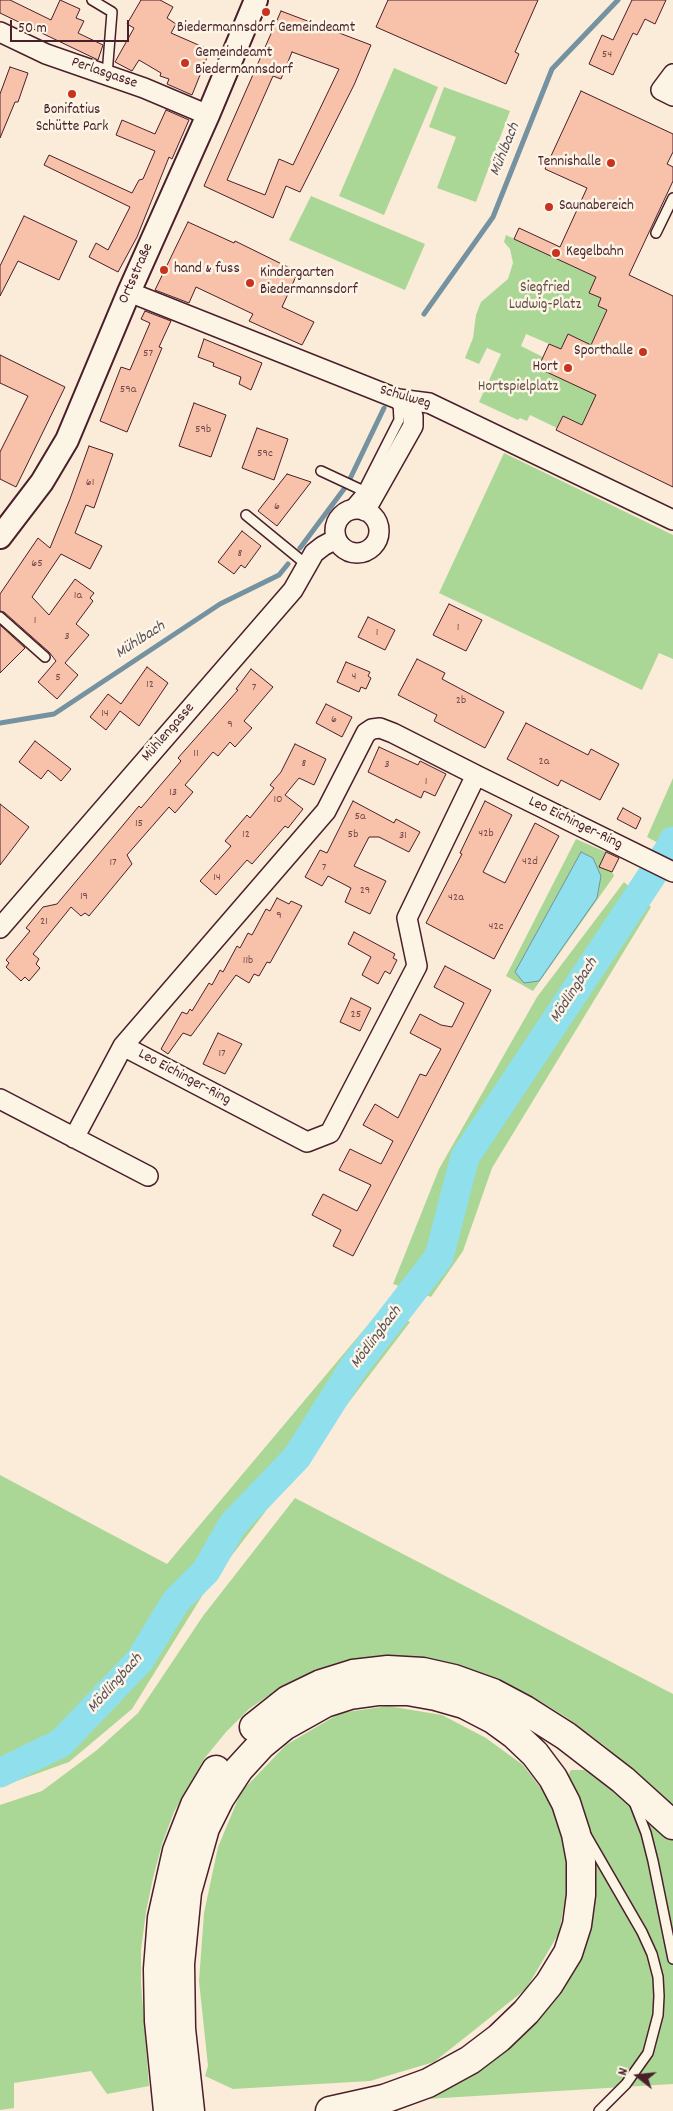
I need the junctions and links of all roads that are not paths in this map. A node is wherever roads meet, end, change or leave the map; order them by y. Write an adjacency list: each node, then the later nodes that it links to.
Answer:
1 (92, 0): 5 (lane)
2 (256, 0): 7 (street, Ortsstraße)
3 (0, 32): 5 (street, Perlasgasse)
4 (673, 74): 6 (street)
5 (107, 75): 7 (street, Perlasgasse)
6 (673, 96)
7 (208, 115): 10 (street, Ortsstraße)
8 (673, 198): 9 (lane)
9 (656, 233)
10 (129, 292): 11 (street, Schulweg); 18 (street, Ortsstraße)
11 (392, 396): 13 (street); 17 (street, Schulweg)
12 (321, 471): 13 (lane)
13 (364, 491): 14 (street); 16 (lane)
14 (365, 511): 16 (street); 19 (street)
15 (246, 515): 20 (lane)
16 (340, 518): 19 (street)
17 (673, 520)
18 (0, 537)
19 (336, 539): 20 (street, Mühlengasse)
20 (308, 565): 25 (street, Mühlengasse)
21 (0, 617): 22 (lane)
22 (45, 657)
23 (476, 775): 24 (street, Leo Eichinger-Ring); 26 (street, Leo Eichinger-Ring); 26 (street, Leo Eichinger-Ring)
24 (670, 871)
25 (0, 928)
26 (123, 1046): 28 (street)
27 (0, 1099): 28 (street)
28 (74, 1138): 29 (street)
29 (148, 1176)
30 (623, 1780): 32 (highway); 33 (lane); 34 (highway)
31 (566, 1803): 34 (highway); 37 (highway); 38 (lane)
32 (673, 1825)
33 (673, 1959)
34 (175, 2078): 35 (highway); 36 (highway)
35 (168, 2111)
36 (190, 2111)
37 (330, 2111)
38 (599, 2111)

